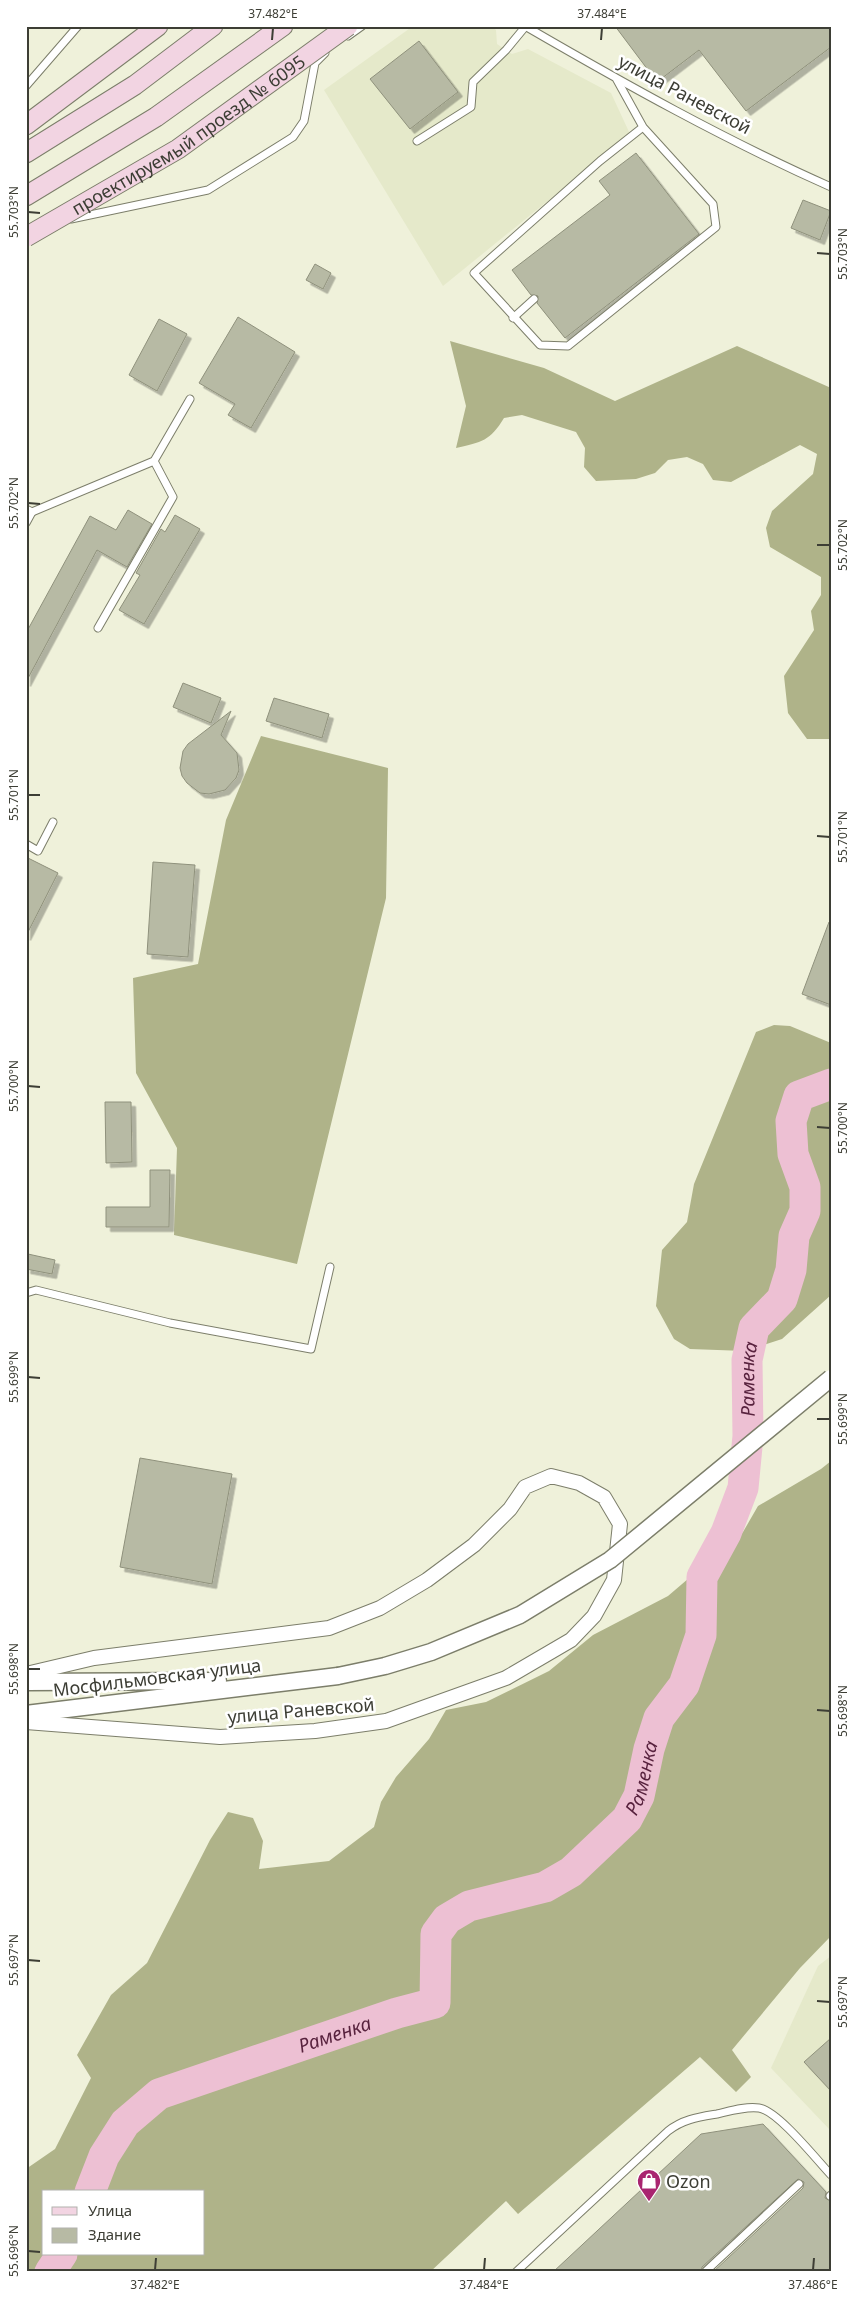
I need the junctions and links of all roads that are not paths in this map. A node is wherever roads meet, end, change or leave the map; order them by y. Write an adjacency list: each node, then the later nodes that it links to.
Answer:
1 (78, 26): 10 (lane)
2 (158, 26): 11 (main road)
3 (213, 26): 14 (main road)
4 (283, 26): 16 (main road)
5 (362, 26): 7 (lane)
6 (525, 26): 9 (lane, улица Раневской); 13 (lane)
7 (345, 34): 18 (main road, проектируемый проезд № 6095, bridge)
8 (334, 47): 17 (lane)
9 (617, 80): 12 (lane); 15 (lane, улица Раневской)
10 (26, 86)
11 (26, 125)
12 (643, 127): 20 (lane); 20 (lane)
13 (417, 142)
14 (26, 153)
15 (831, 187)
16 (26, 196)
17 (26, 227)
18 (26, 237)
19 (534, 299): 20 (lane)
20 (513, 318)
21 (190, 399): 22 (lane)
22 (154, 461): 23 (lane); 25 (lane)
23 (29, 511): 24 (lane)
24 (26, 524)
25 (98, 628)
26 (53, 822): 27 (lane)
27 (26, 844)
28 (330, 1267): 29 (lane)
29 (26, 1293)
30 (831, 1378): 32 (street, Мосфильмовская улица, bridge)
31 (26, 1674): 35 (street, улица Раневской)
32 (293, 1680): 33 (street, Мосфильмовская улица); 34 (street, Мосфильмовская улица)
33 (26, 1682)
34 (26, 1714)
35 (26, 1722)
36 (831, 2175): 39 (lane)
37 (799, 2184): 38 (lane)
38 (706, 2271)
39 (516, 2272)

